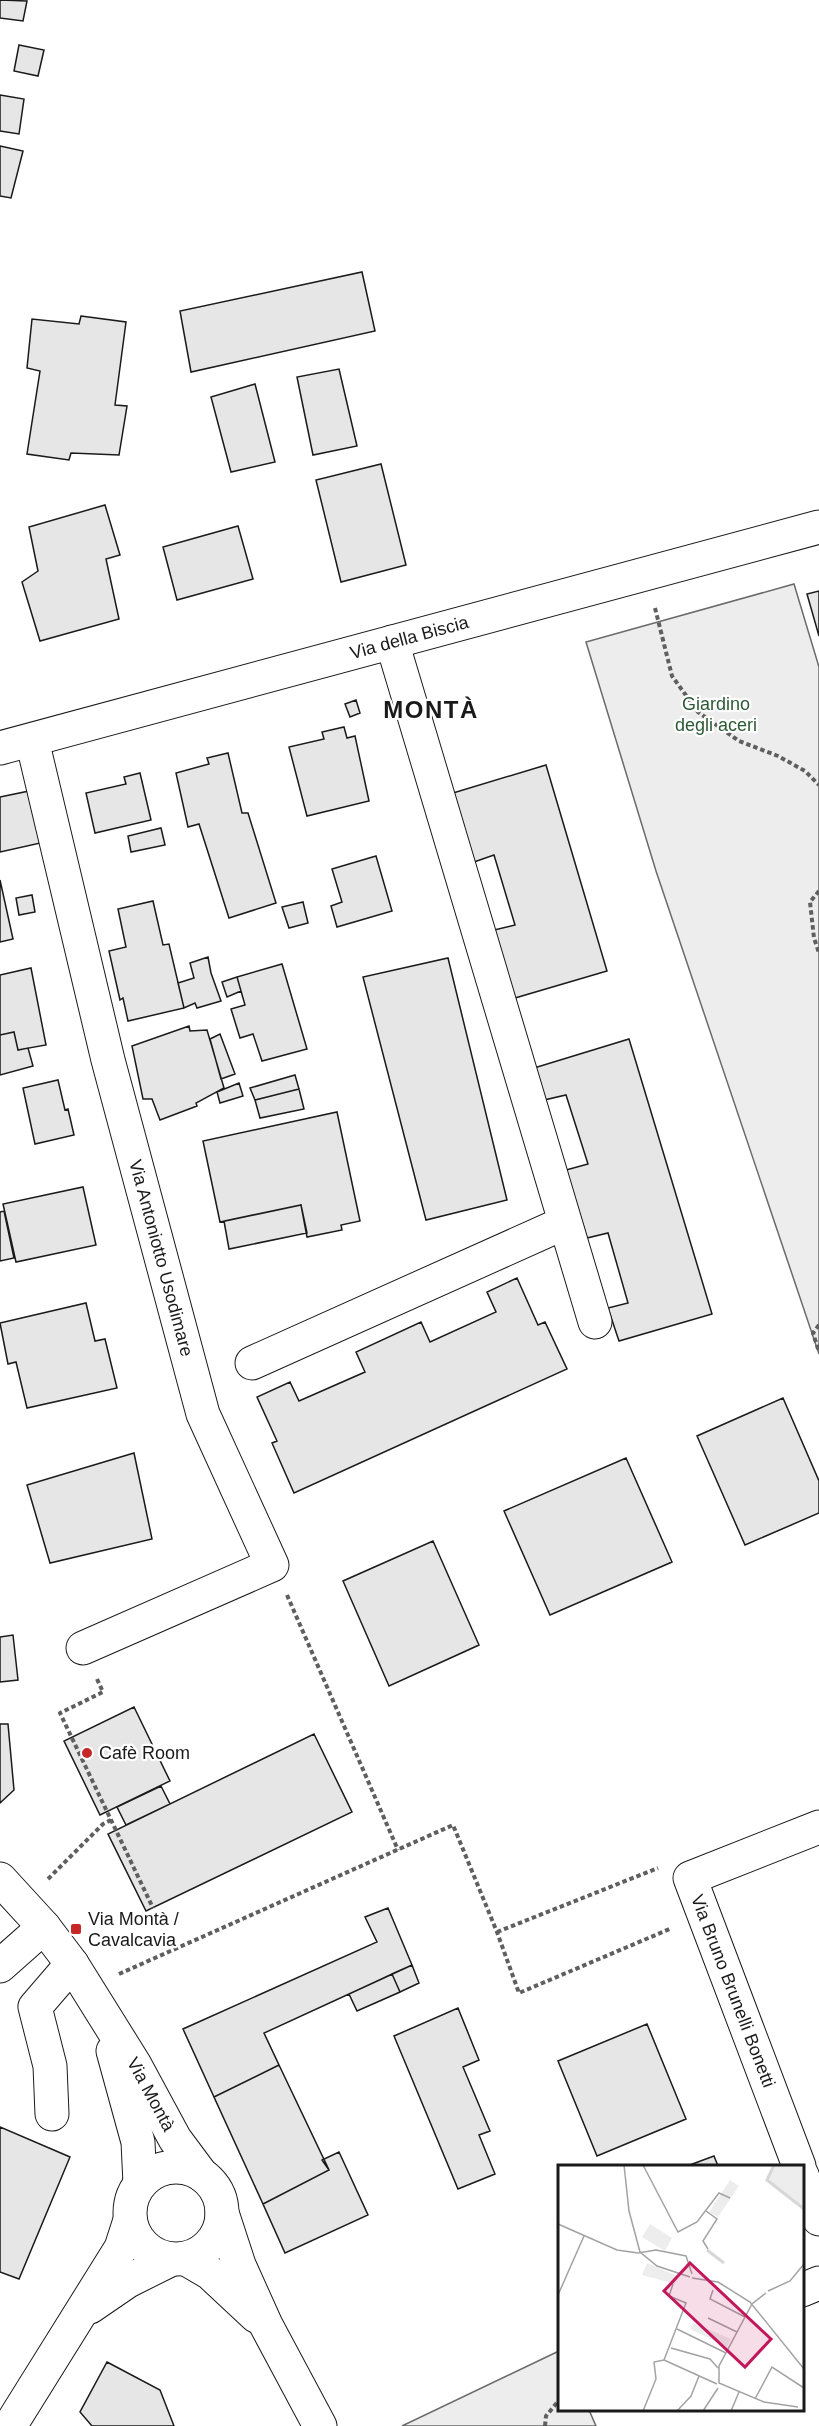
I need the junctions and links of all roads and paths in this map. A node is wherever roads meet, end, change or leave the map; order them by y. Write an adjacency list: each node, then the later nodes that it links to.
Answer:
1 (819, 527): 2 (street, Via della Biscia)
2 (648, 573): 3 (street, Via della Biscia); 6 (path)
3 (392, 642): 4 (street, Via della Biscia); 9 (street)
4 (32, 740): 5 (street, Via della Biscia); 14 (street, Via Antoniotto Usodimare)
5 (0, 748)
6 (819, 785)
7 (819, 891): 8 (path)
8 (819, 953)
9 (564, 1223): 10 (street); 13 (street)
10 (595, 1323)
11 (819, 1325): 12 (path)
12 (819, 1352)
13 (252, 1363)
14 (272, 1565): 15 (street); 18 (path)
15 (83, 1648): 16 (path)
16 (111, 1820): 21 (path); 22 (path)
17 (819, 1827): 23 (street, Via Bruno Brunelli Bonetti)
18 (398, 1850): 25 (path); 28 (path)
19 (665, 1865): 25 (path)
20 (0, 1879): 24 (street, Via Montà)
21 (47, 1880)
22 (153, 1908)
23 (704, 1915): 25 (path); 31 (street, Via Bruno Brunelli Bonetti)
24 (44, 1927): 26 (street, Via Montà); 27 (street)
25 (497, 1932)
26 (72, 1964): 29 (street, Via Montà); 30 (street)
27 (0, 1966)
28 (113, 1977)
29 (103, 2015): 32 (street, Via Montà); 34 (street, Via Montà)
30 (52, 2114)
31 (799, 2165)
32 (201, 2174): 34 (street); 35 (street)
33 (804, 2180): 36 (street)
34 (140, 2184): 37 (street)
35 (222, 2213): 38 (street); 42 (street)
36 (819, 2218)
37 (130, 2220): 38 (street); 41 (street)
38 (178, 2259): 41 (street); 42 (street)
39 (819, 2283): 40 (street)
40 (804, 2289)
41 (81, 2313): 44 (street)
42 (266, 2325): 45 (street)
43 (558, 2402): 46 (path)
44 (10, 2426)
45 (320, 2426)
46 (545, 2426)

